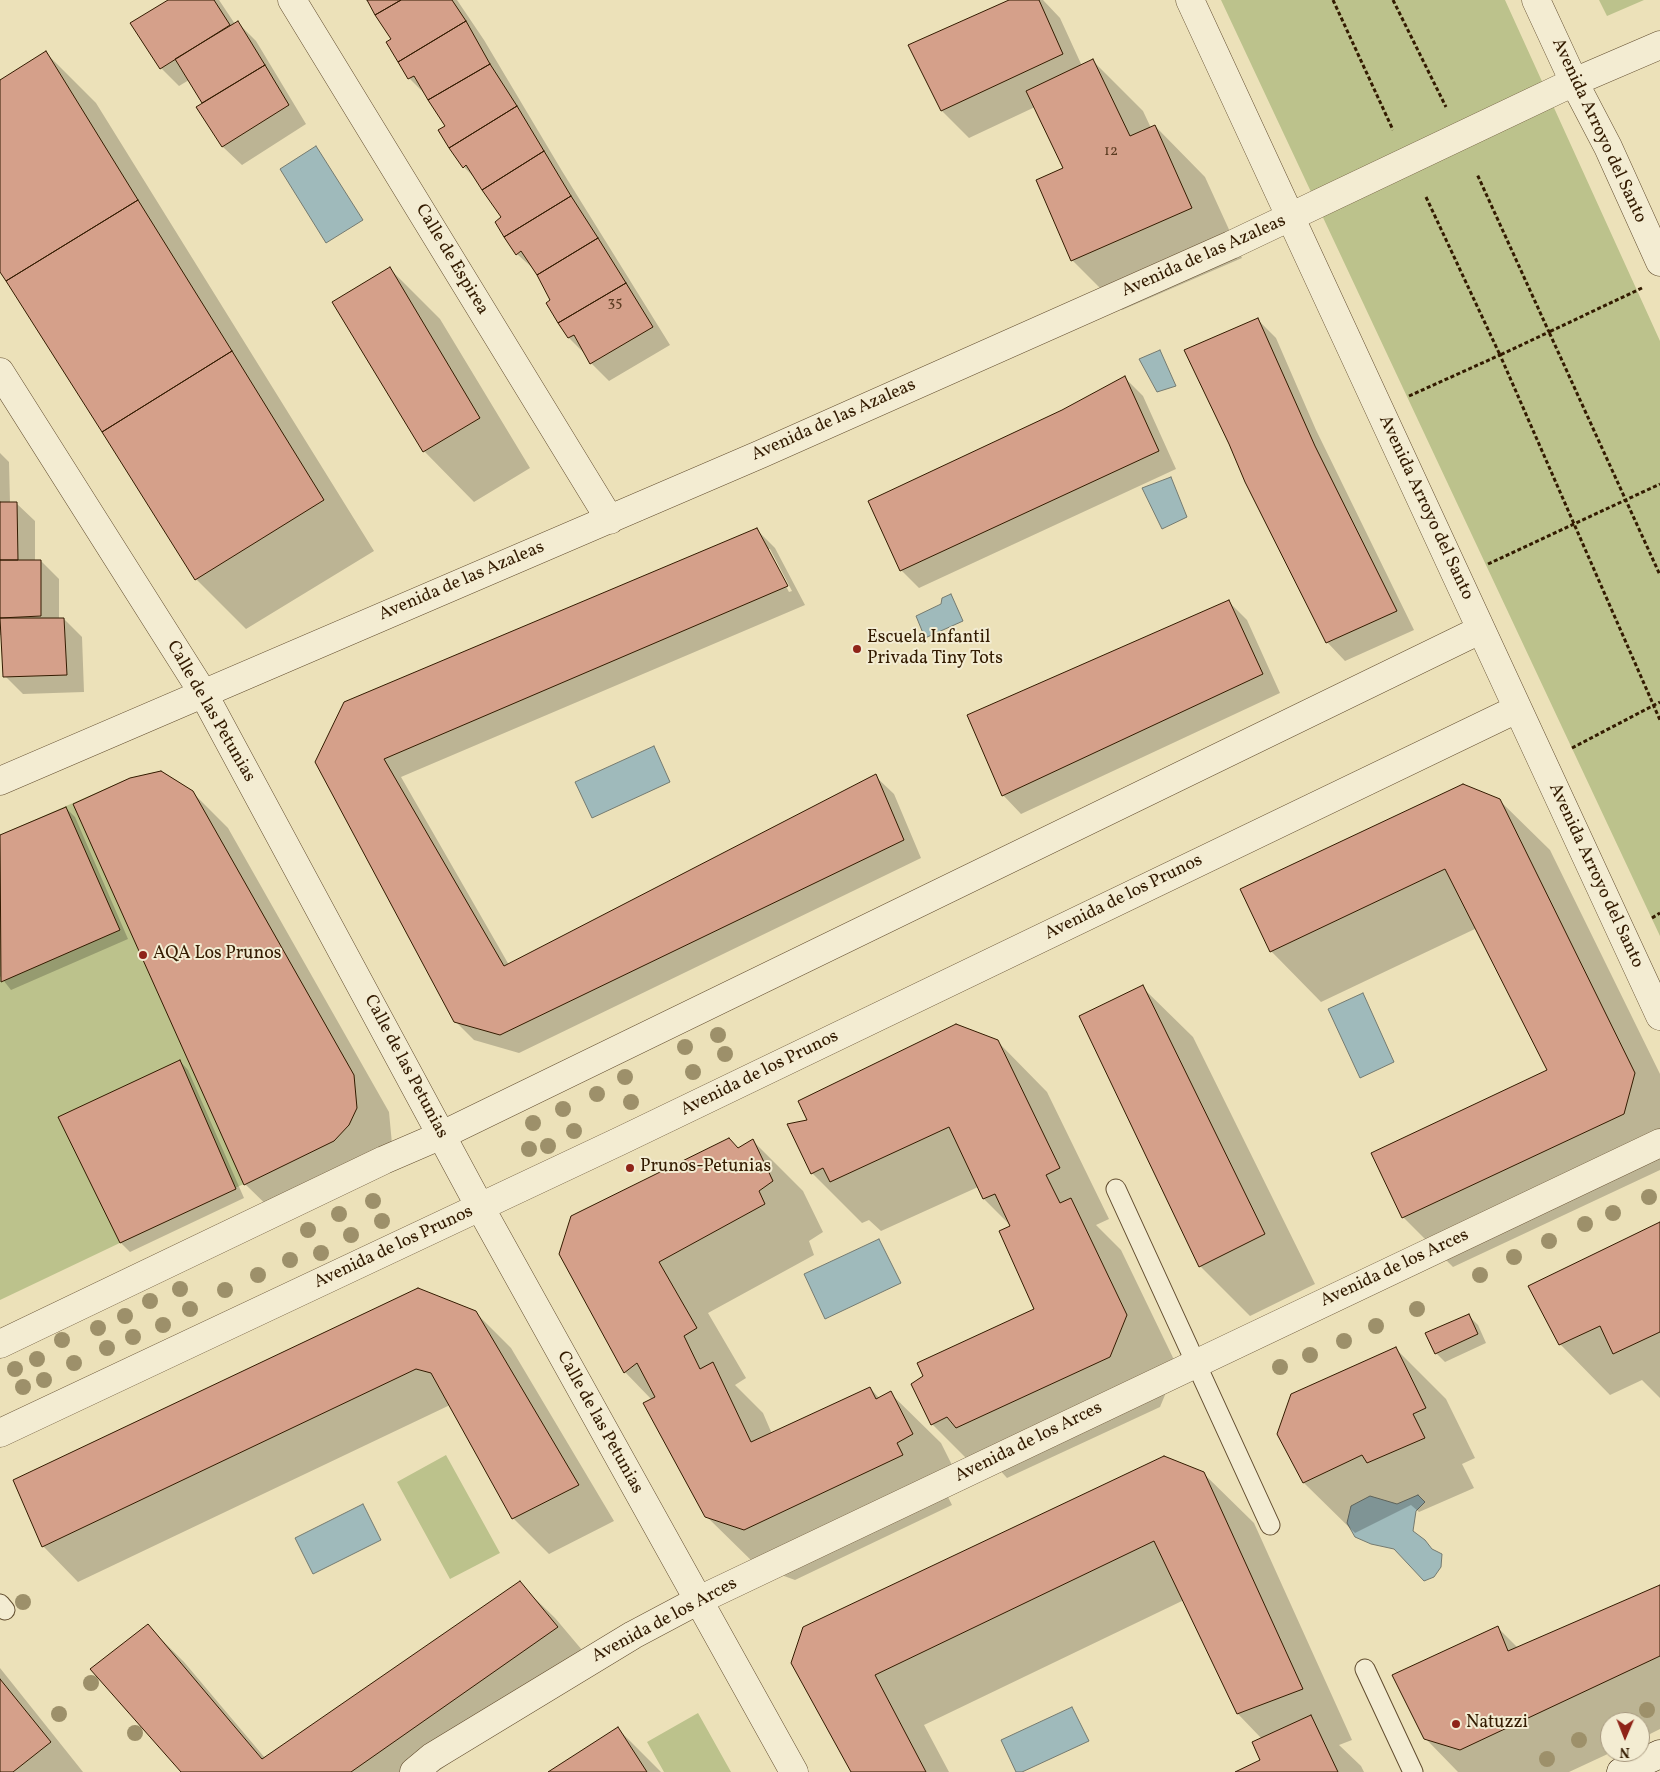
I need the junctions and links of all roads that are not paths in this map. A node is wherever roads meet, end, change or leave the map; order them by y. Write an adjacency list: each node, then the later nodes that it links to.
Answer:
1 (292, 0): 9 (street, Calle de Espirea)
2 (1190, 0): 6 (street, Avenida Arroyo del Santo)
3 (1536, 0): 5 (street, Avenida Arroyo del Santo)
4 (1660, 45): 5 (street, Avenida de las Azaleas)
5 (1574, 82): 6 (street, Avenida de las Azaleas); 7 (street, Avenida Arroyo del Santo)
6 (1291, 217): 9 (street, Avenida de las Azaleas); 10 (street, Avenida Arroyo del Santo)
7 (1660, 262)
8 (0, 372): 11 (street, Calle de las Petunias)
9 (610, 520): 11 (street, Avenida de las Azaleas)
10 (1480, 630): 12 (street, Avenida Arroyo del Santo); 15 (street)
11 (202, 692): 13 (street, Avenida de las Azaleas); 15 (street, Calle de las Petunias)
12 (1517, 709): 14 (street, Avenida Arroyo del Santo); 18 (street, Avenida de los Prunos)
13 (0, 781)
14 (1660, 1016)
15 (442, 1134): 18 (street, Calle de las Petunias); 19 (street)
16 (1660, 1144): 20 (street, Avenida de los Arces)
17 (1116, 1189): 20 (lane)
18 (480, 1207): 21 (street, Avenida de los Prunos); 23 (street, Calle de las Petunias)
19 (0, 1344)
20 (1196, 1363): 22 (lane); 23 (street, Avenida de los Arces)
21 (0, 1433)
22 (1270, 1524)
23 (697, 1601): 26 (street, Avenida de los Arces); 27 (street, Calle de las Petunias)
24 (1365, 1669): 28 (lane)
25 (1660, 1754): 29 (street)
26 (414, 1772)
27 (794, 1772)
28 (1413, 1772)
29 (1621, 1772)

